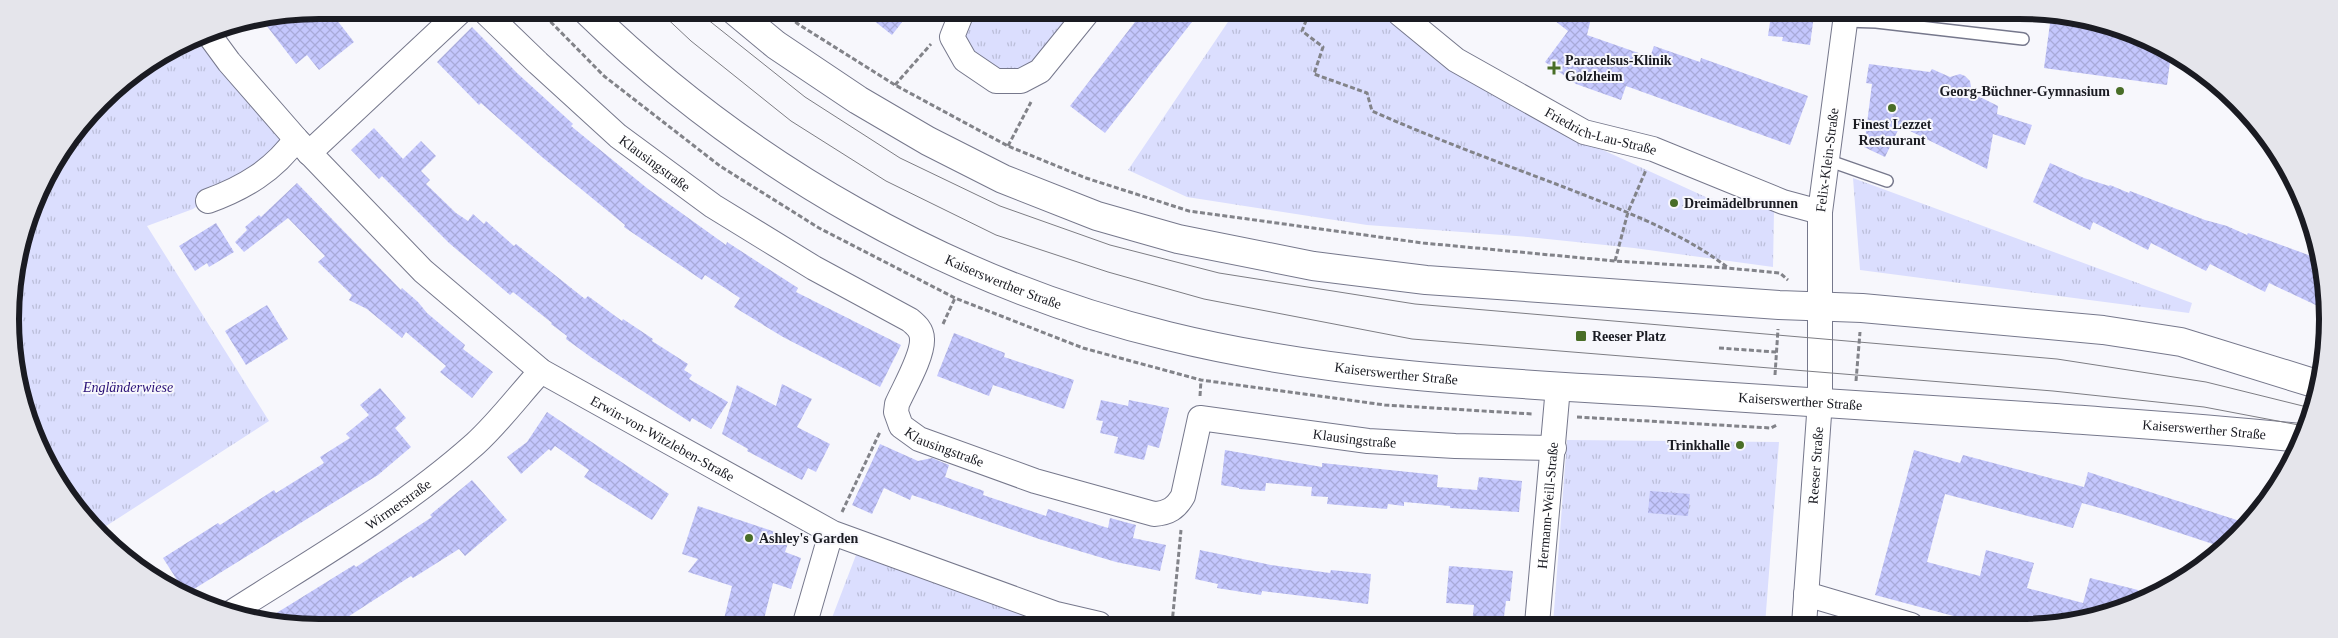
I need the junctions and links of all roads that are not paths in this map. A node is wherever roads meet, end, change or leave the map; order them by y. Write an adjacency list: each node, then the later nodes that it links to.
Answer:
1 (451, 19): 12 (street)
2 (493, 19): 23 (street, Klausingstraße)
3 (595, 19): 20 (street, Kaiserswerther Straße)
4 (745, 19): 17 (street)
5 (959, 19): 6 (street)
6 (1082, 19)
7 (1406, 19): 16 (street, Friedrich-Lau-Straße)
8 (1846, 19): 13 (street, Felix-Klein-Straße)
9 (1854, 19): 11 (lane)
10 (212, 39): 12 (street, Erwin-von-Witzleben-Straße)
11 (2023, 39)
12 (302, 146): 15 (street); 18 (street, Erwin-von-Witzleben-Straße)
13 (1827, 160): 14 (lane); 16 (street, Felix-Klein-Straße)
14 (1886, 180)
15 (208, 201)
16 (1820, 212): 17 (street, Felix-Klein-Straße)
17 (1819, 306): 19 (street); 21 (street, Reeser Straße)
18 (541, 371): 24 (street, Erwin-von-Witzleben-Straße); 26 (street, Wirmerstraße)
19 (2312, 383)
20 (1558, 386): 21 (street, Kaiserswerther Straße); 23 (street, Hermann-Weill-Straße)
21 (1820, 401): 22 (street, Kaiserswerther Straße); 25 (street, Reeser Straße)
22 (2294, 437)
23 (1554, 448): 29 (street, Hermann-Weill-Straße)
24 (832, 533): 27 (street); 28 (street, Erwin-von-Witzleben-Straße)
25 (1806, 594): 30 (street, Reeser Straße); 31 (street)
26 (238, 608)
27 (806, 619)
28 (1054, 619)
29 (1537, 619)
30 (1804, 619)
31 (1891, 619)

